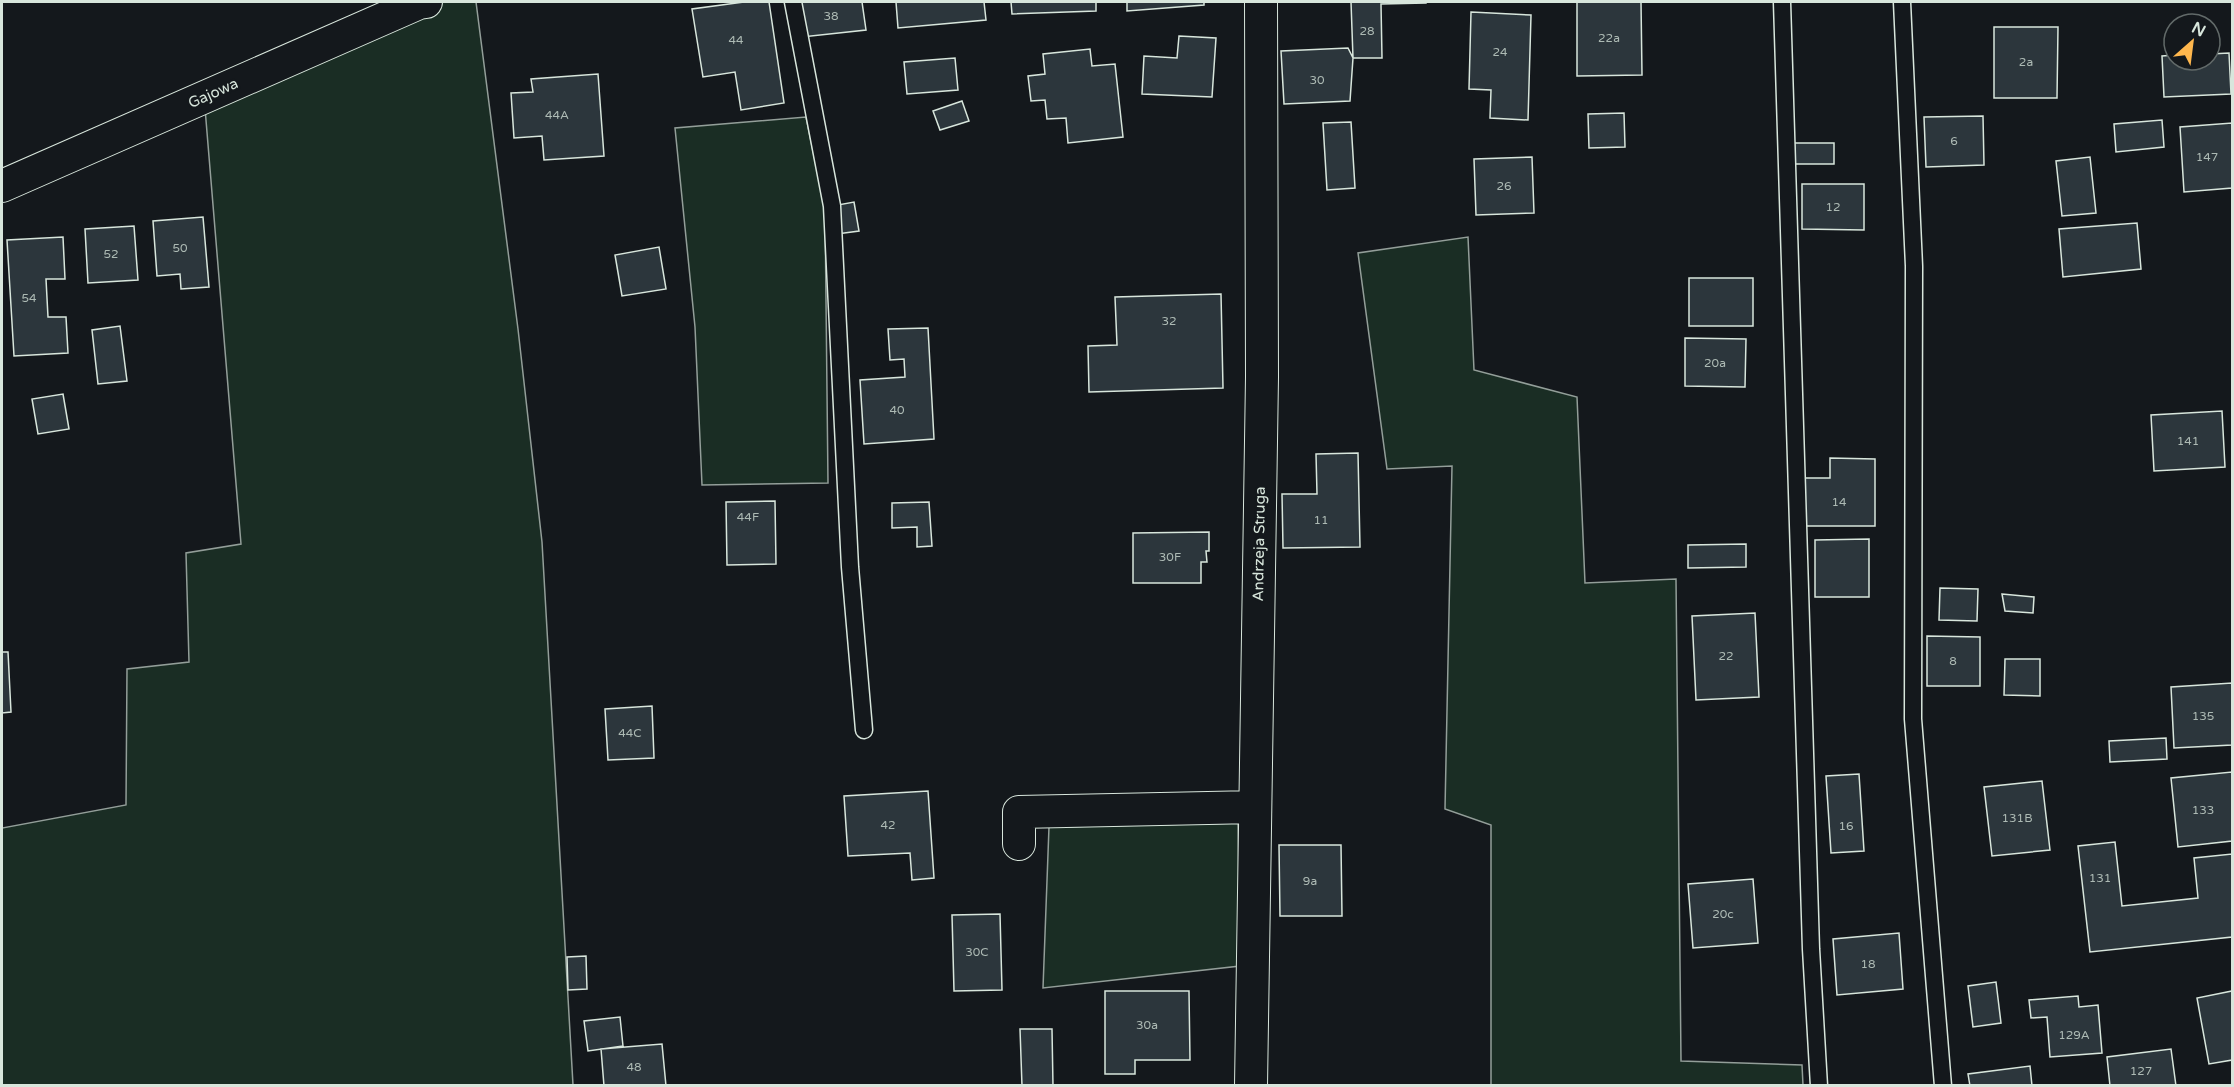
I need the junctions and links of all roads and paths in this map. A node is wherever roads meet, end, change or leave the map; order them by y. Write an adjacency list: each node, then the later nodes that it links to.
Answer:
1 (426, 2): 6 (street, Gajowa)
2 (793, 2): 7 (lane)
3 (1261, 2): 8 (street, Andrzeja Struga)
4 (1782, 2): 11 (lane)
5 (1902, 2): 12 (lane)
6 (2, 186)
7 (864, 730)
8 (1255, 807): 9 (street); 10 (street, Andrzeja Struga)
9 (1019, 844)
10 (1251, 1086)
11 (1819, 1086)
12 (1943, 1086)

